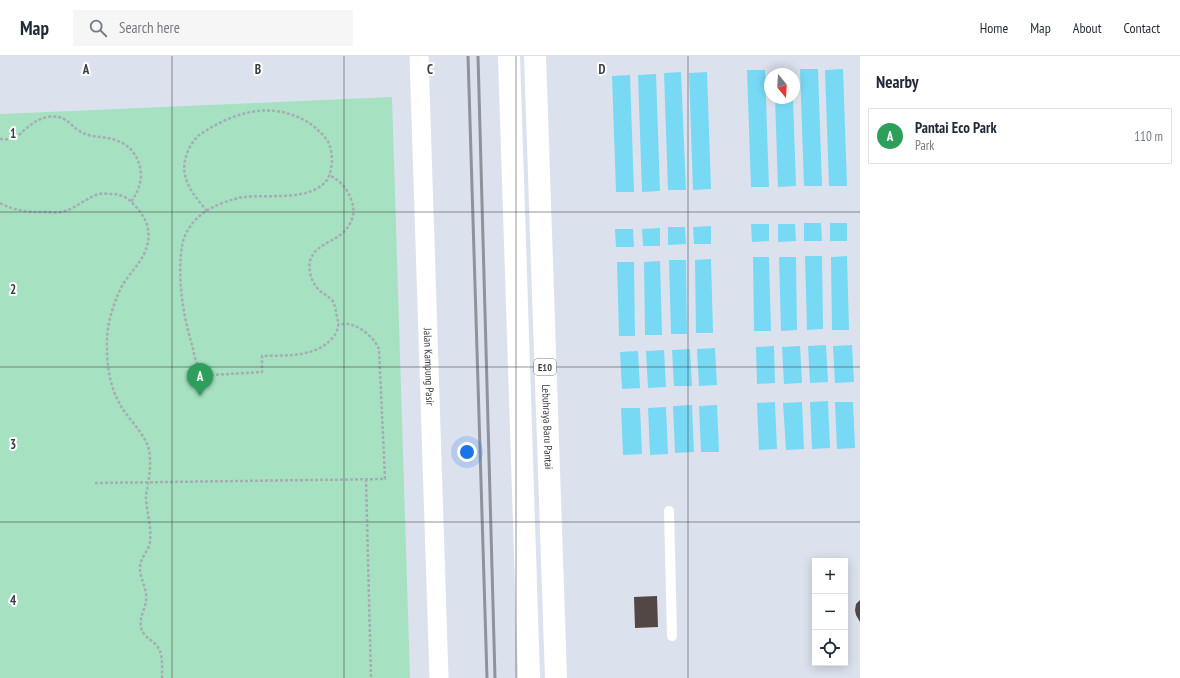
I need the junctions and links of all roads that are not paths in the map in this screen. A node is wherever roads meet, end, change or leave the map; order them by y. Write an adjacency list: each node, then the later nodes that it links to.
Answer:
1 (419, 56): 6 (street, Jalan Kampung Pasir)
2 (509, 56): 7 (highway, E10)
3 (535, 56): 8 (highway, Lebuhraya Baru Pantai / E10)
4 (669, 511): 5 (lane)
5 (672, 636)
6 (438, 678)
7 (529, 678)
8 (556, 678)

